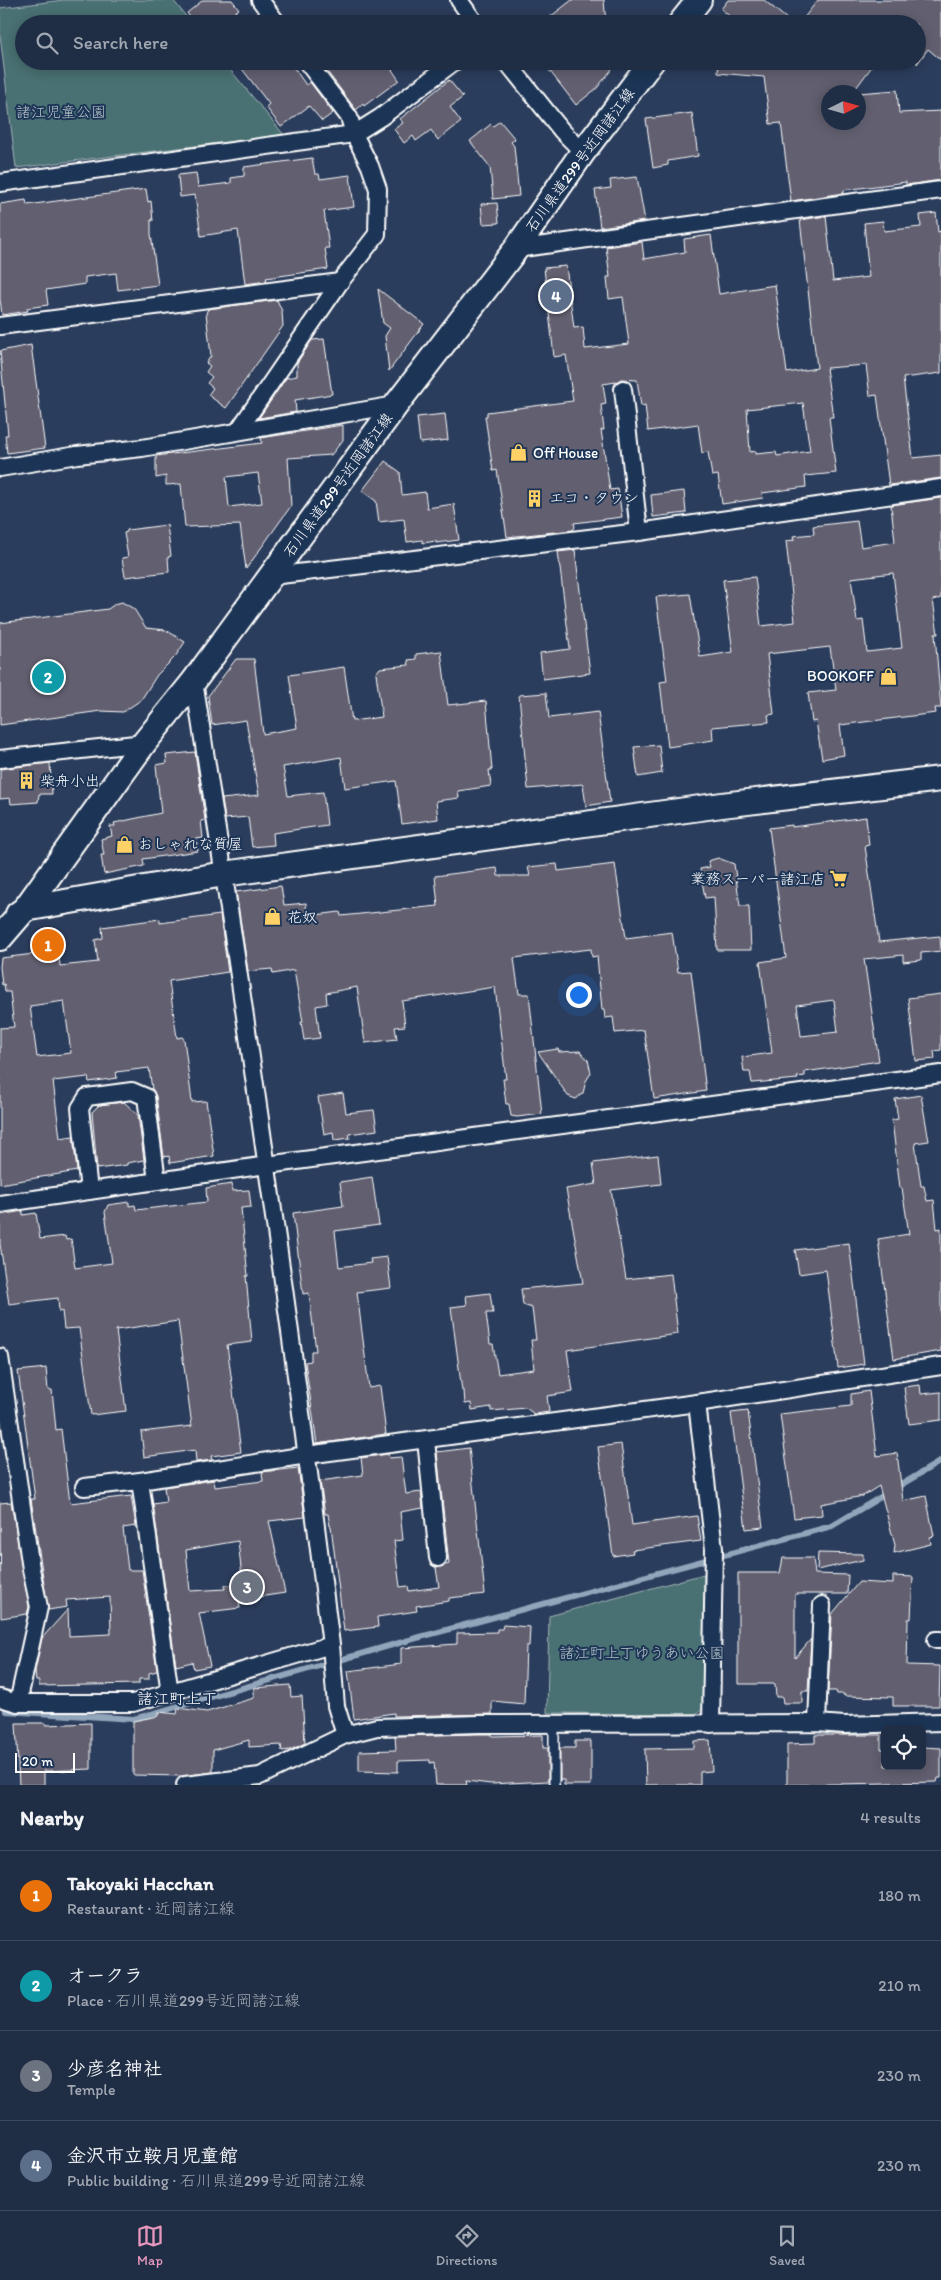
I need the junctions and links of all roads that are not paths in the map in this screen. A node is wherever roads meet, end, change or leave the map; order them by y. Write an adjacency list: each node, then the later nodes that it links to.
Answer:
1 (260, 0): 4 (street)
2 (458, 0): 5 (street)
3 (699, 0): 6 (main road)
4 (271, 15)
5 (469, 15)
6 (687, 15)
7 (313, 70): 11 (street)
8 (443, 70): 11 (street)
9 (513, 70): 12 (street)
10 (645, 70): 12 (main road, 石川県道299号近岡諸江線)
11 (354, 134): 13 (street); 16 (street)
12 (583, 152): 15 (main road, 石川県道299号近岡諸江線)
13 (0, 183)
14 (941, 190): 15 (street)
15 (516, 249): 19 (main road, 石川県道299号近岡諸江線)
16 (340, 282): 17 (street); 20 (street)
17 (0, 326)
18 (623, 389): 23 (street)
19 (396, 406): 20 (street); 24 (main road, 石川県道299号近岡諸江線)
20 (238, 431): 21 (street)
21 (0, 468)
22 (941, 488): 23 (street)
23 (639, 532): 24 (street)
24 (272, 576): 25 (main road, 石川県道299号近岡諸江線)
25 (194, 681): 26 (main road, 石川県道299号近岡諸江線); 29 (street)
26 (144, 743): 27 (street); 30 (main road, 石川県道299号近岡諸江線)
27 (0, 759)
28 (941, 779): 29 (main road)
29 (224, 874): 30 (main road); 34 (street)
30 (25, 909): 31 (main road); 32 (main road, 石川県道299号近岡諸江線)
31 (0, 926)
32 (0, 938)
33 (941, 1074): 34 (street)
34 (267, 1165): 35 (street); 42 (street)
35 (157, 1181): 36 (street); 36 (street)
36 (90, 1191): 37 (street)
37 (0, 1204)
38 (0, 1357): 50 (street)
39 (941, 1366): 40 (street)
40 (697, 1403): 41 (street); 54 (street)
41 (426, 1440): 42 (street); 45 (street)
42 (307, 1455): 43 (street); 47 (street)
43 (140, 1482): 44 (street); 48 (street)
44 (84, 1488)
45 (438, 1558)
46 (822, 1605): 52 (street)
47 (331, 1644): 48 (street); 55 (street)
48 (170, 1693): 50 (street)
49 (0, 1698): 50 (street)
50 (18, 1703)
51 (941, 1722): 52 (street)
52 (818, 1723): 54 (street)
53 (554, 1724): 54 (street); 55 (street); 58 (lane)
54 (711, 1724)
55 (344, 1735): 56 (street)
56 (262, 1781): 57 (street)
57 (185, 1785)
58 (554, 1785)

